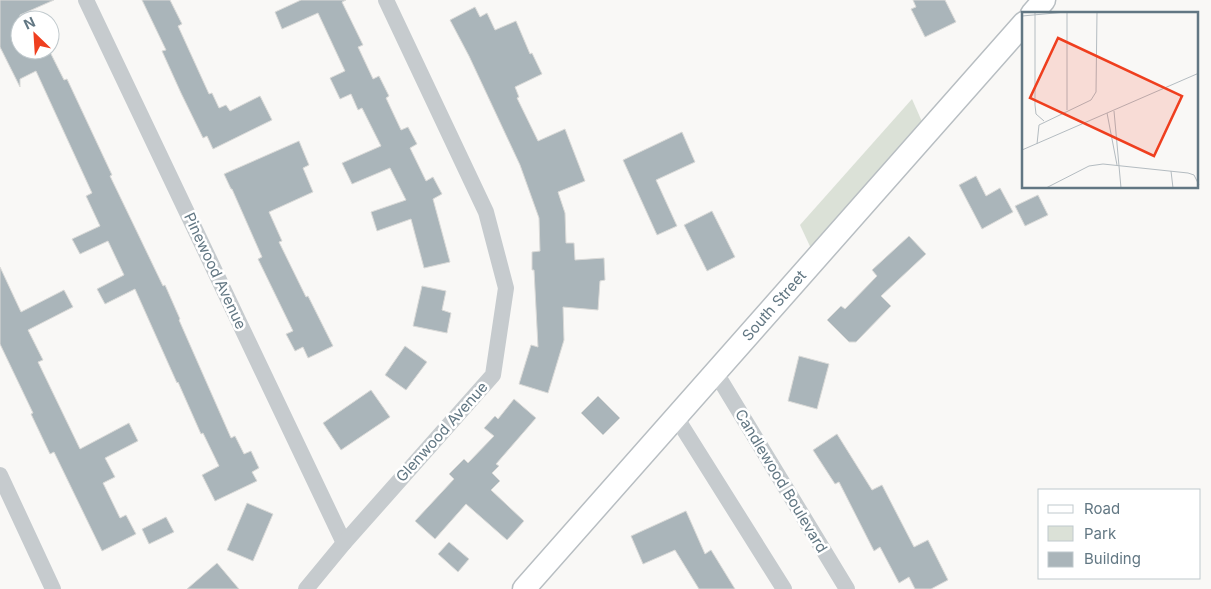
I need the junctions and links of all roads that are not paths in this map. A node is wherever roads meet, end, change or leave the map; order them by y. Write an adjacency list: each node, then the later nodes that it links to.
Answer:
1 (86, 0): 9 (street, Pinewood Avenue)
2 (386, 0): 9 (street, Glenwood Avenue)
3 (1044, 0): 4 (street)
4 (1034, 12)
5 (1022, 25): 6 (street, South Street)
6 (716, 373): 7 (street, South Street); 14 (street, Candlewood Boulevard)
7 (676, 417): 12 (street, South Street); 13 (street)
8 (0, 475): 10 (street)
9 (344, 543): 11 (street, Glenwood Avenue)
10 (53, 589)
11 (306, 589)
12 (524, 589)
13 (784, 589)
14 (847, 589)

